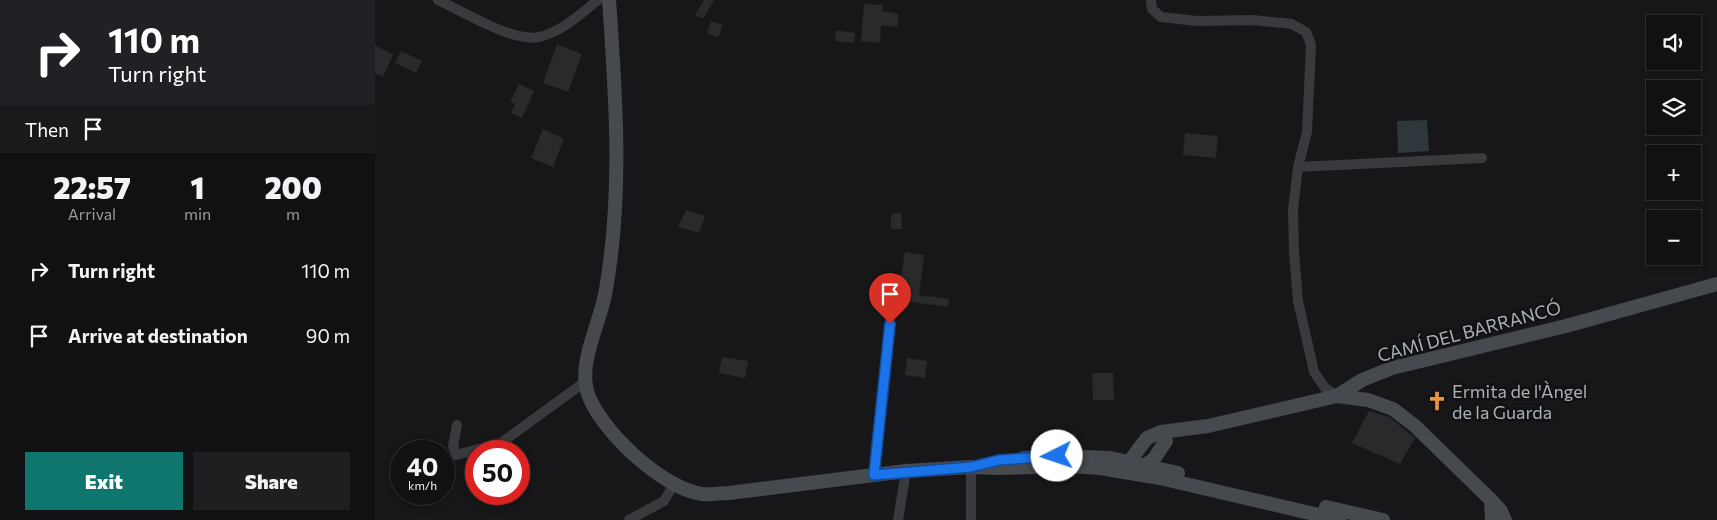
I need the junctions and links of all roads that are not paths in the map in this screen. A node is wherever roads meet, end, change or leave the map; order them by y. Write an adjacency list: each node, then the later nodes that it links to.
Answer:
1 (438, 0): 2 (street)
2 (598, 0)
3 (609, 0): 9 (main road)
4 (1151, 0): 6 (street)
5 (1482, 158): 6 (street)
6 (1298, 167): 10 (street)
7 (1717, 284): 10 (main road, CAMÍ DEL BARRANCÓ)
8 (890, 324): 20 (street)
9 (586, 381): 11 (street); 21 (main road)
10 (1337, 396): 12 (main road, CAMÍ DEL BARRANCÓ); 22 (main road)
11 (457, 425)
12 (1170, 436): 13 (main road, CAMÍ DEL BARRANCÓ); 15 (main road); 19 (main road)
13 (1139, 451): 14 (main road, CAMÍ DEL BARRANCÓ); 15 (main road)
14 (1129, 462): 15 (main road); 16 (main road)
15 (1149, 463): 17 (main road); 19 (main road); 23 (main road)
16 (971, 467): 17 (main road); 18 (main road); 26 (street)
17 (1090, 467): 23 (main road)
18 (906, 471): 20 (main road); 25 (street)
19 (1173, 472): 28 (main road)
20 (874, 475): 21 (main road)
21 (674, 484): 24 (street)
22 (1491, 500): 29 (main road); 30 (main road)
23 (1257, 501): 27 (main road)
24 (629, 520)
25 (898, 520)
26 (971, 520)
27 (1340, 520)
28 (1383, 520)
29 (1492, 520)
30 (1505, 520)

